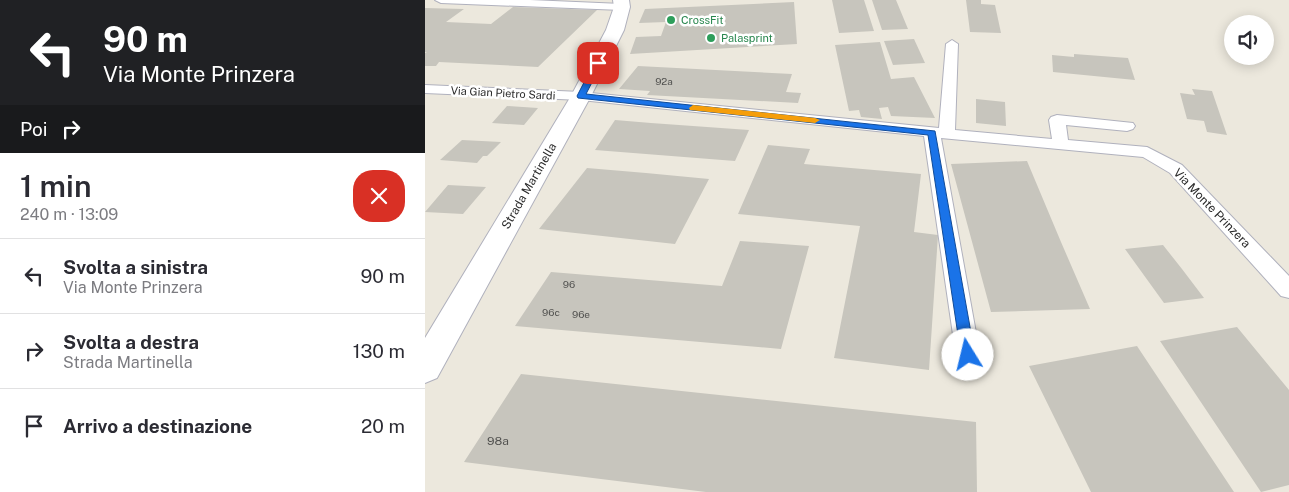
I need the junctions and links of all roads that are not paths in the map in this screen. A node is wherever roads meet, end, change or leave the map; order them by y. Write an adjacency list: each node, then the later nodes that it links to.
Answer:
1 (441, 0): 2 (street)
2 (621, 3): 5 (street, Strada Martinella)
3 (952, 44): 7 (street)
4 (425, 89): 5 (street, Via Gian Pietro Sardi)
5 (581, 96): 7 (street, Via Monte Prinzera); 11 (street, Strada Martinella)
6 (1127, 126): 8 (street)
7 (940, 133): 8 (street, Via Monte Prinzera); 10 (street)
8 (1061, 145): 9 (street, Via Monte Prinzera)
9 (1289, 290)
10 (968, 355)
11 (425, 368)

